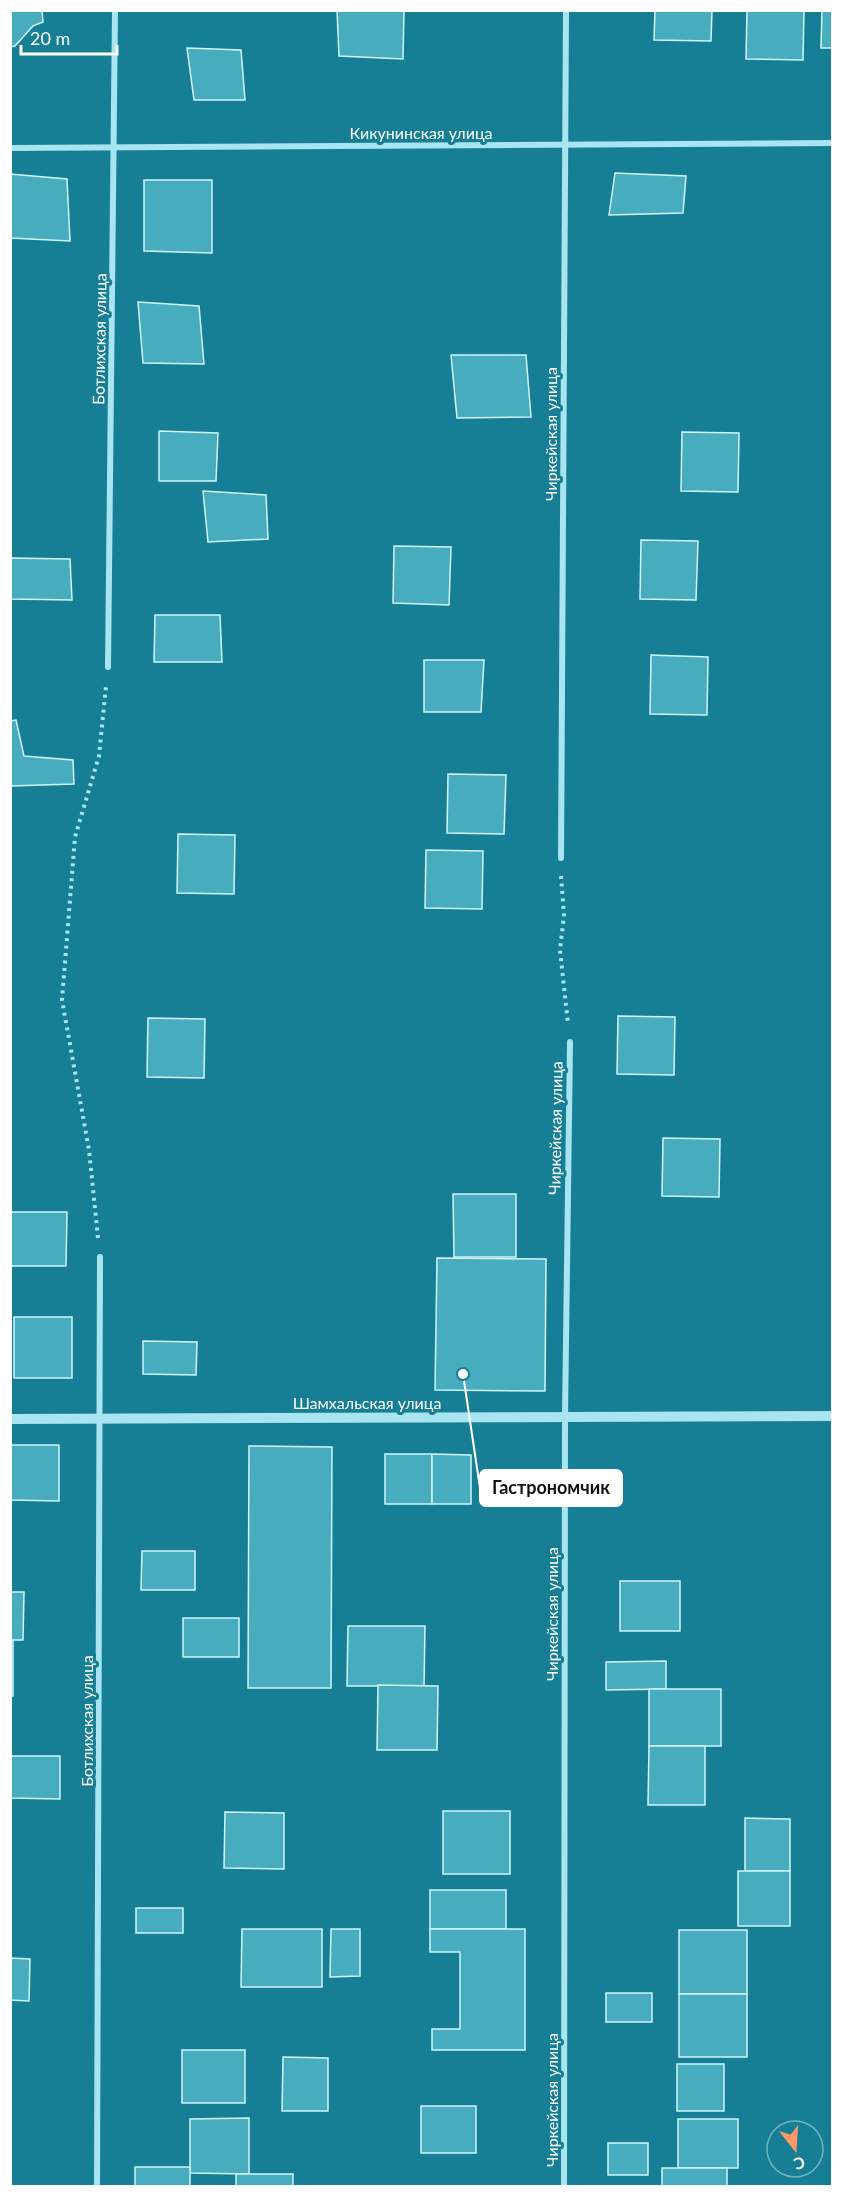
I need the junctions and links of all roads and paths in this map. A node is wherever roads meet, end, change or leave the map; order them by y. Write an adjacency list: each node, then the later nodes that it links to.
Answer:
1 (115, 10): 5 (street, Ботлихская улица)
2 (566, 10): 4 (street, Чиркейская улица)
3 (832, 143): 4 (street, Кикунинская улица)
4 (566, 145): 5 (street, Кикунинская улица); 8 (street, Чиркейская улица)
5 (115, 147): 6 (street, Кикунинская улица); 7 (street, Ботлихская улица)
6 (10, 148)
7 (108, 667): 10 (path)
8 (561, 858): 9 (path)
9 (570, 1042): 11 (street, Чиркейская улица)
10 (100, 1257): 14 (street, Ботлихская улица)
11 (565, 1416): 12 (street, Шамхальская улица); 14 (street, Шамхальская улица); 16 (street, Чиркейская улица)
12 (832, 1416)
13 (10, 1419): 14 (street, Шамхальская улица)
14 (101, 1419): 15 (street, Ботлихская улица)
15 (98, 2187)
16 (564, 2187)

